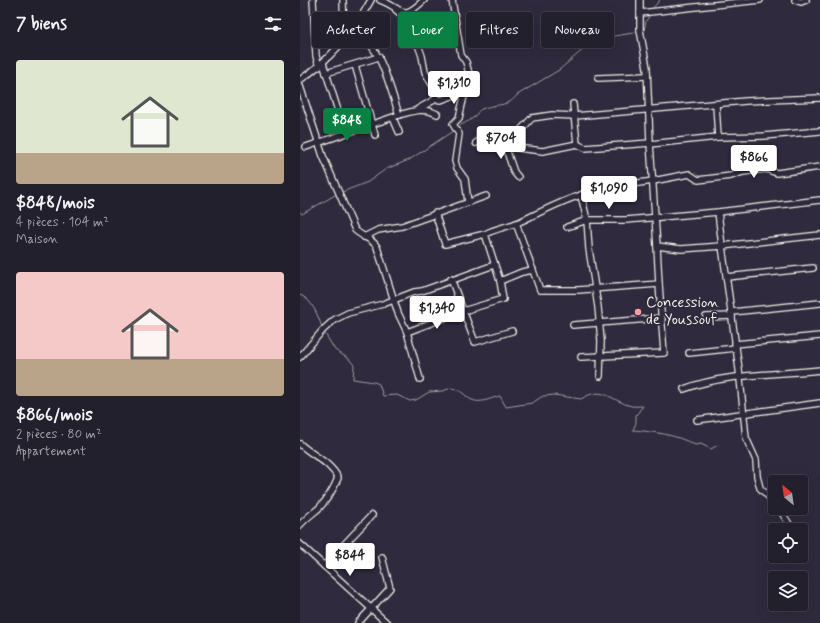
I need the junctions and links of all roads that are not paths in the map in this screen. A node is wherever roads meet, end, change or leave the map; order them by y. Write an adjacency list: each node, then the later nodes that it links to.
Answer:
1 (313, 0): 18 (street)
2 (343, 0): 12 (street)
3 (371, 0): 13 (street)
4 (380, 0): 11 (street)
5 (424, 0): 11 (street)
6 (452, 0): 25 (street)
7 (640, 0): 14 (street)
8 (760, 0): 14 (street)
9 (795, 0): 10 (street)
10 (806, 0)
11 (396, 10): 27 (street)
12 (343, 12)
13 (364, 12)
14 (640, 13): 21 (street)
15 (338, 48): 18 (street)
16 (373, 48): 17 (street)
17 (379, 57): 19 (street); 33 (street)
18 (321, 65): 20 (street); 23 (street)
19 (355, 65): 20 (street); 36 (street)
20 (326, 73): 39 (street)
21 (647, 76): 22 (street); 31 (street)
22 (598, 78)
23 (300, 80)
24 (300, 86): 43 (street)
25 (469, 89): 27 (street); 55 (street)
26 (820, 98): 29 (street)
27 (436, 99): 30 (street)
28 (573, 104): 34 (street)
29 (716, 105): 31 (street); 42 (street)
30 (418, 109): 32 (street); 33 (street)
31 (648, 109): 34 (street); 46 (street)
32 (437, 114)
33 (399, 115): 35 (street)
34 (575, 116): 40 (street); 45 (street)
35 (392, 118): 36 (street); 38 (street)
36 (372, 125): 39 (street); 41 (street)
37 (820, 131): 42 (street)
38 (399, 132)
39 (345, 133): 43 (street)
40 (518, 133)
41 (375, 135)
42 (718, 137): 46 (street)
43 (318, 143): 48 (street); 64 (street)
44 (476, 143): 47 (street)
45 (577, 144): 46 (street); 47 (street)
46 (650, 144): 51 (street)
47 (500, 146): 50 (street)
48 (306, 147)
49 (820, 167): 51 (street)
50 (518, 177)
51 (653, 181): 52 (street); 58 (street)
52 (581, 194): 59 (street); 60 (street)
53 (486, 196): 55 (street)
54 (820, 200): 56 (street)
55 (468, 202): 57 (street)
56 (718, 212): 58 (street); 66 (street)
57 (435, 213): 62 (street); 64 (street)
58 (655, 216): 59 (street); 65 (street)
59 (587, 220): 61 (street); 74 (street)
60 (516, 223): 62 (street); 69 (street)
61 (567, 227)
62 (484, 234): 67 (street)
63 (820, 235): 66 (street)
64 (364, 237): 75 (street)
65 (658, 246): 66 (street); 73 (street)
66 (722, 246): 70 (street)
67 (494, 265): 71 (street); 72 (street)
68 (814, 268): 70 (street)
69 (533, 270): 72 (street); 74 (street)
70 (727, 277): 78 (street)
71 (451, 279): 75 (street); 77 (street)
72 (500, 281): 77 (street)
73 (659, 284): 74 (street); 80 (street)
74 (596, 289): 81 (street)
75 (395, 299): 84 (street); 89 (street)
76 (820, 303): 78 (street)
77 (462, 311): 83 (street); 84 (street)
78 (732, 314): 79 (street); 86 (street)
79 (706, 317)
80 (662, 318): 81 (street); 88 (street)
81 (600, 322): 82 (street); 88 (street)
82 (573, 325)
83 (512, 331)
84 (407, 332): 94 (street)
85 (820, 336): 86 (street)
86 (736, 346): 87 (street); 93 (street)
87 (689, 353)
88 (601, 356): 90 (street); 92 (street)
89 (300, 357)
90 (581, 357)
91 (820, 370): 93 (street)
92 (600, 376)
93 (740, 378): 95 (street); 97 (street)
94 (420, 379)
95 (684, 389)
96 (820, 403): 97 (street)
97 (743, 413): 98 (street); 100 (street)
98 (696, 420)
99 (300, 444): 102 (street)
100 (768, 496)
101 (372, 515): 105 (street)
102 (300, 525)
103 (300, 544): 105 (street)
104 (382, 557): 106 (street)
105 (324, 566): 106 (street)
106 (371, 608): 107 (street); 108 (street)
107 (358, 623)
108 (387, 623)

